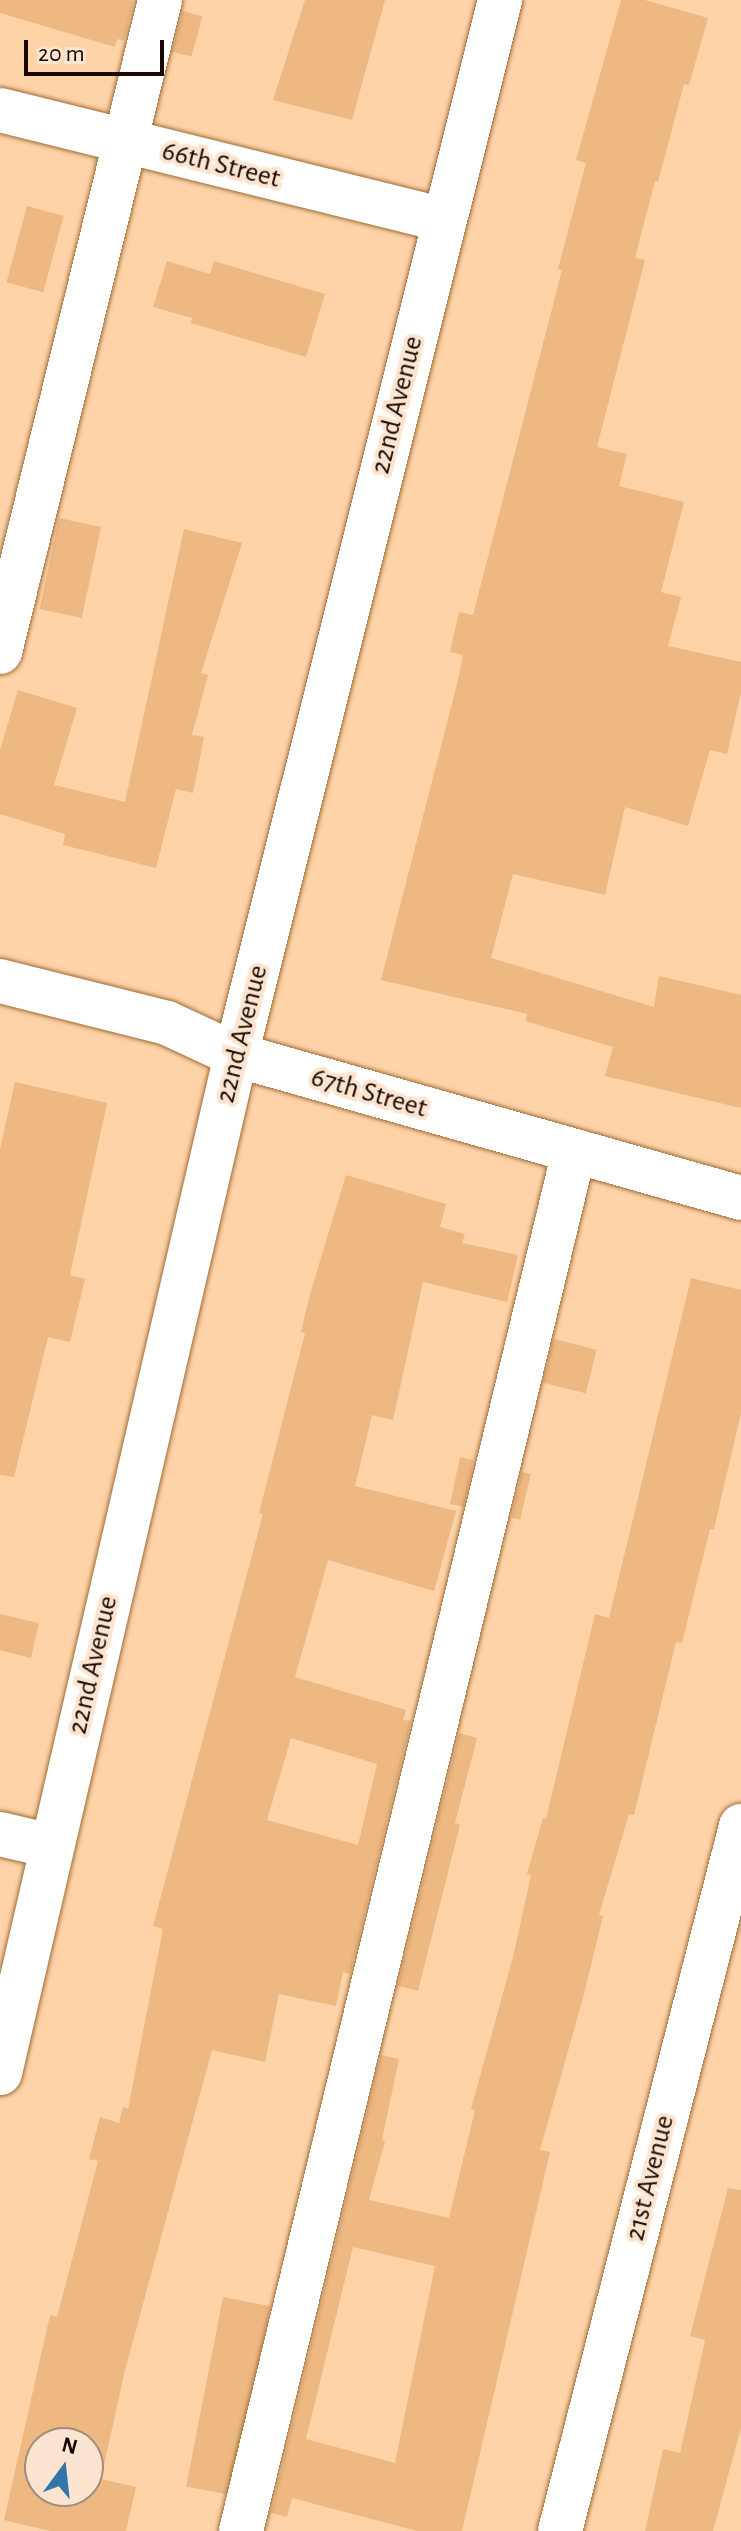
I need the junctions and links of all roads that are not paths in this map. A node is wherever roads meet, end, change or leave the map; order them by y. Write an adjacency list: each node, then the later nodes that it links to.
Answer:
1 (160, 0): 4 (street)
2 (500, 0): 5 (street, 22nd Avenue)
3 (0, 110): 4 (street, 66th Street)
4 (123, 141): 5 (street, 66th Street); 6 (street)
5 (443, 220): 8 (street, 22nd Avenue)
6 (0, 652)
7 (0, 981): 8 (street, 67th Street)
8 (236, 1055): 9 (street, 67th Street); 13 (street, 22nd Avenue)
9 (574, 1151): 10 (street, 67th Street); 15 (street)
10 (741, 1198)
11 (741, 1826): 16 (street, 21st Avenue)
12 (0, 1834): 13 (street)
13 (51, 1846): 14 (street, 22nd Avenue)
14 (0, 2073)
15 (241, 2531)
16 (560, 2531)

